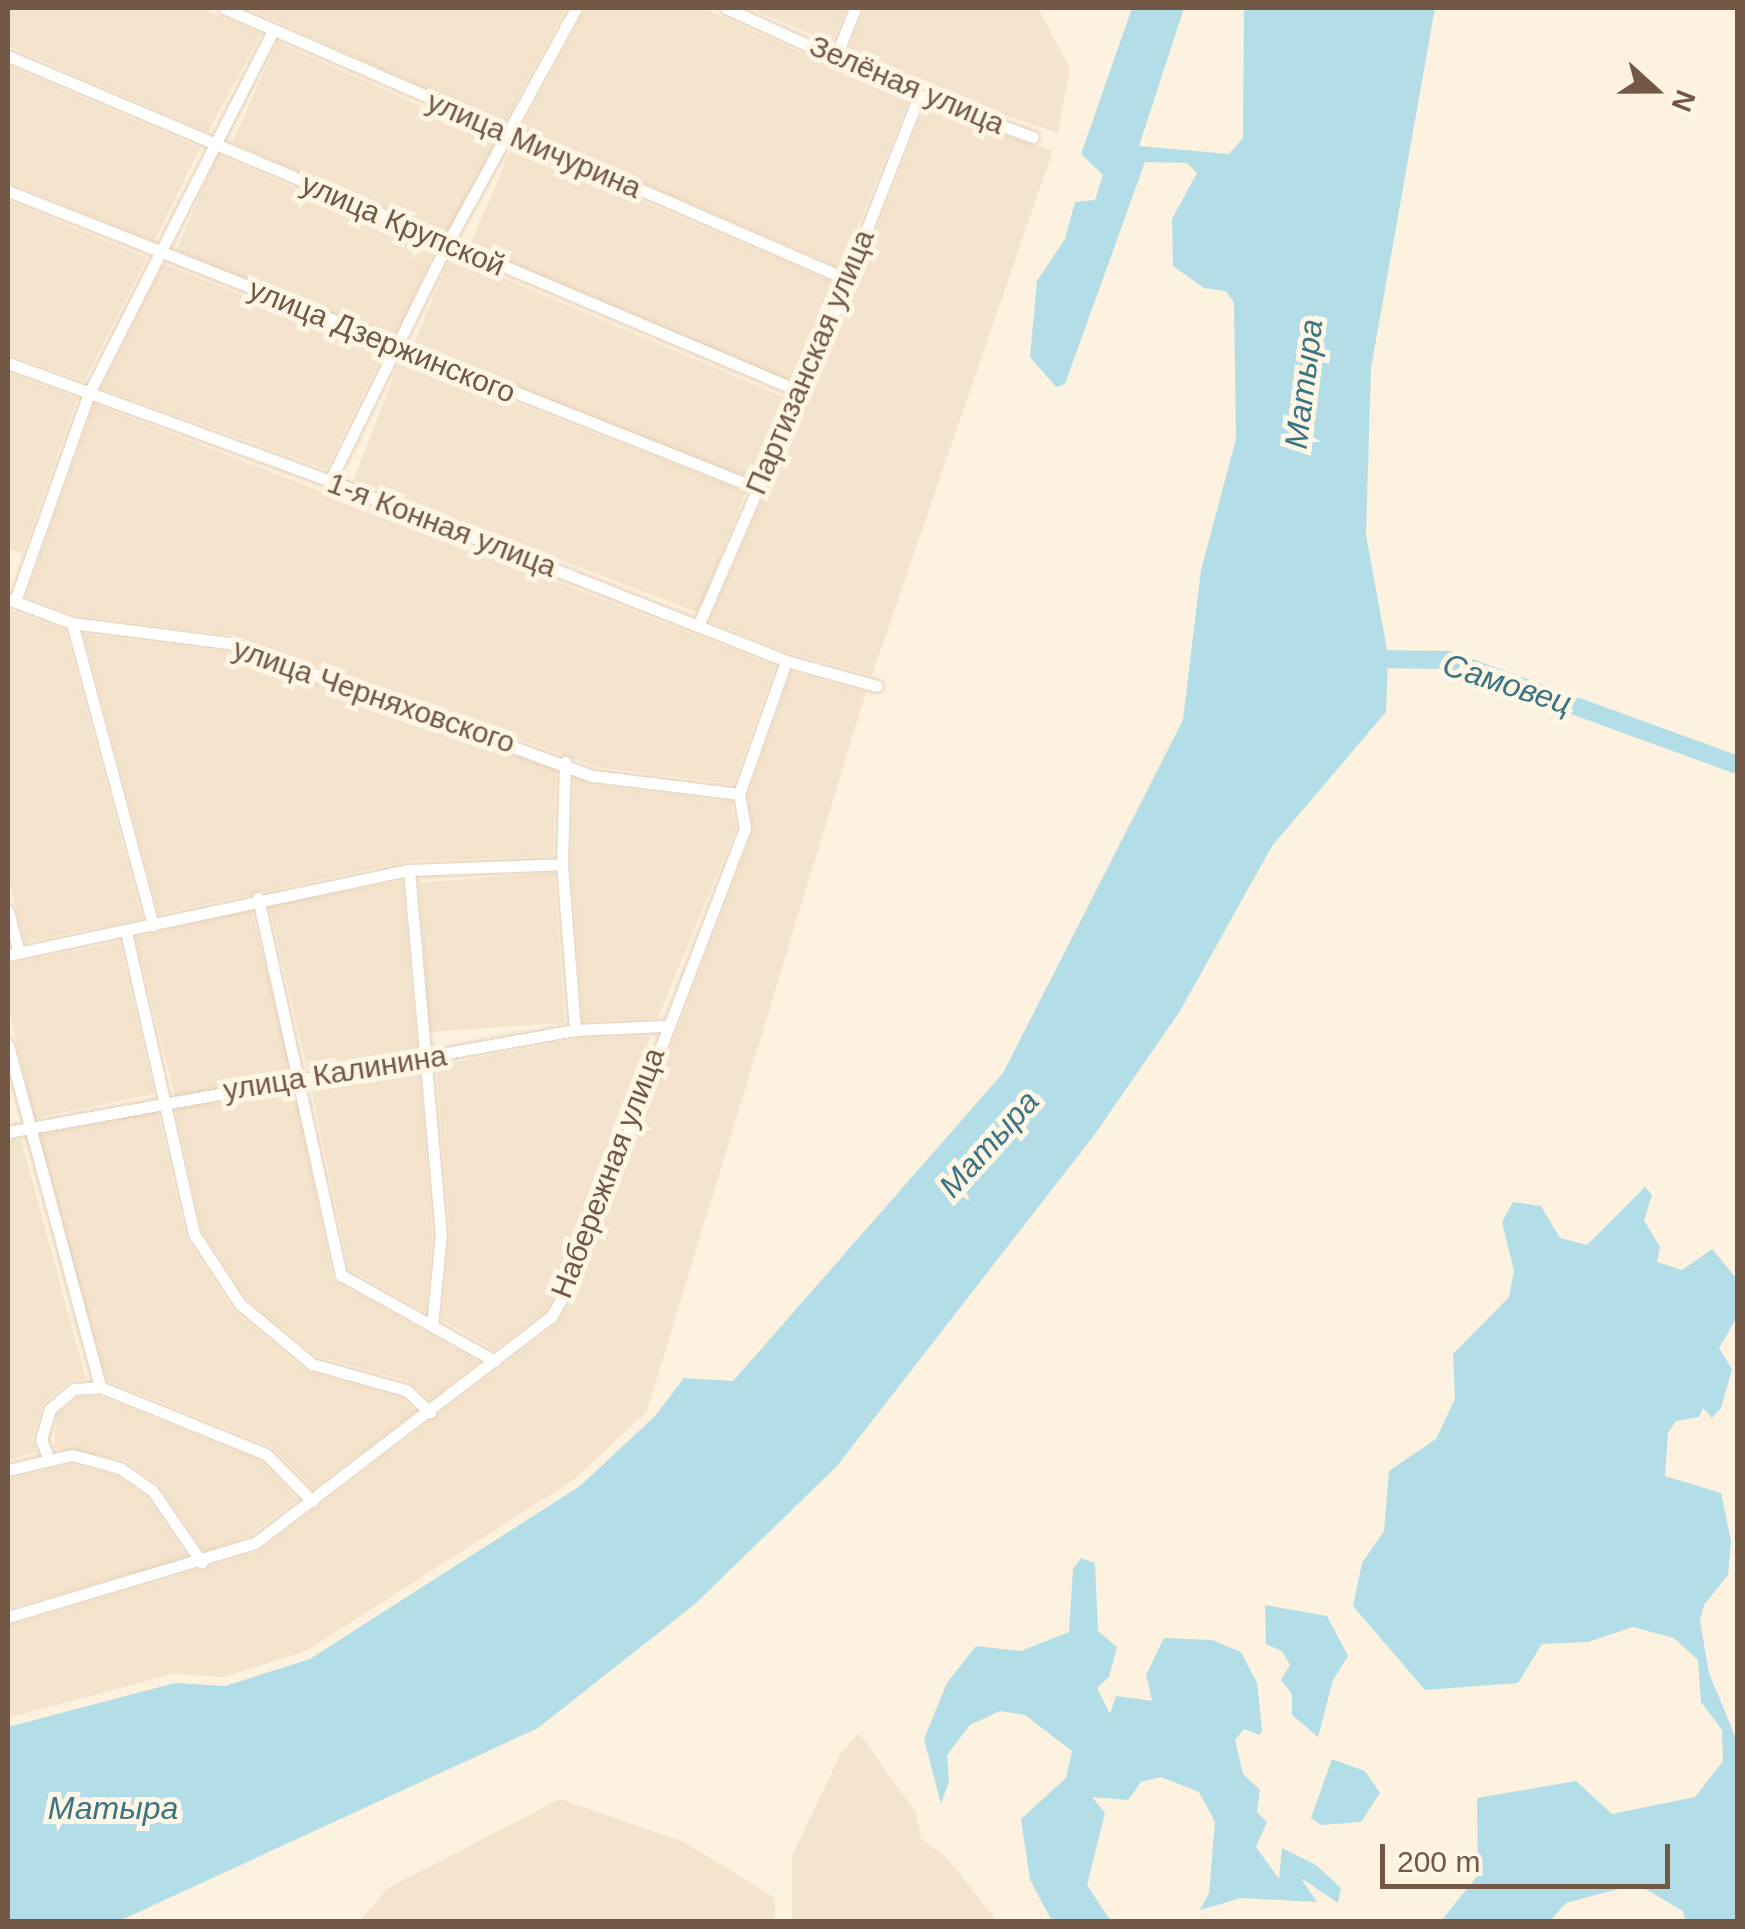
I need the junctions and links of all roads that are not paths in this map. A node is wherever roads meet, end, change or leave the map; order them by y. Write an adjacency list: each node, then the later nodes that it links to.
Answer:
1 (224, 8): 5 (street, улица Мичурина)
2 (576, 8): 9 (street)
3 (726, 8): 6 (street, Зелёная улица)
4 (855, 8): 6 (street)
5 (274, 30): 9 (street, улица Мичурина); 11 (street)
6 (836, 54): 8 (street, Зелёная улица)
7 (8, 56): 11 (street, улица Крупской)
8 (919, 96): 10 (street, Зелёная улица); 15 (street, Партизанская улица)
9 (508, 135): 13 (street); 15 (street, улица Мичурина)
10 (1033, 137)
11 (212, 143): 13 (street, улица Крупской); 14 (street)
12 (8, 191): 14 (street, улица Дзержинского)
13 (446, 244): 16 (street); 18 (street, улица Крупской)
14 (159, 253): 16 (street, улица Дзержинского); 19 (street)
15 (846, 279): 18 (street, Партизанская улица)
16 (396, 348): 20 (street); 21 (street, улица Дзержинского)
17 (8, 363): 19 (street, 1-я Конная улица)
18 (799, 391): 21 (street, Партизанская улица)
19 (89, 392): 20 (street, 1-я Конная улица); 22 (street)
20 (330, 480): 24 (street, 1-я Конная улица)
21 (757, 488): 24 (street, Партизанская улица)
22 (11, 600): 23 (street, улица Черняховского)
23 (72, 624): 27 (street, улица Черняховского); 33 (street)
24 (698, 626): 25 (street, 1-я Конная улица)
25 (786, 661): 26 (street, 1-я Конная улица); 28 (street, Набережная улица)
26 (877, 686)
27 (565, 762): 28 (street, улица Черняховского); 29 (street)
28 (739, 794): 36 (street, Набережная улица)
29 (562, 864): 30 (street); 37 (street)
30 (410, 870): 31 (street); 39 (street)
31 (258, 898): 33 (street); 40 (street)
32 (8, 911): 35 (street)
33 (152, 925): 34 (street)
34 (126, 932): 35 (street); 41 (street)
35 (13, 954)
36 (664, 1026): 37 (street, улица Калинина); 45 (street, Набережная улица)
37 (575, 1030): 39 (street, улица Калинина)
38 (8, 1044): 42 (street)
39 (427, 1059): 40 (street, улица Калинина); 44 (street)
40 (300, 1078): 41 (street, улица Калинина); 44 (street)
41 (164, 1101): 42 (street, улица Калинина); 47 (street)
42 (27, 1128): 43 (street, улица Калинина); 46 (street)
43 (8, 1132)
44 (432, 1324): 45 (street)
45 (495, 1361): 47 (street, Набережная улица)
46 (100, 1387): 48 (street); 50 (street)
47 (430, 1412): 50 (street, Набережная улица)
48 (48, 1457): 49 (street); 51 (street)
49 (8, 1470)
50 (312, 1501): 51 (street, Набережная улица)
51 (202, 1563): 52 (street, Набережная улица)
52 (8, 1617)

